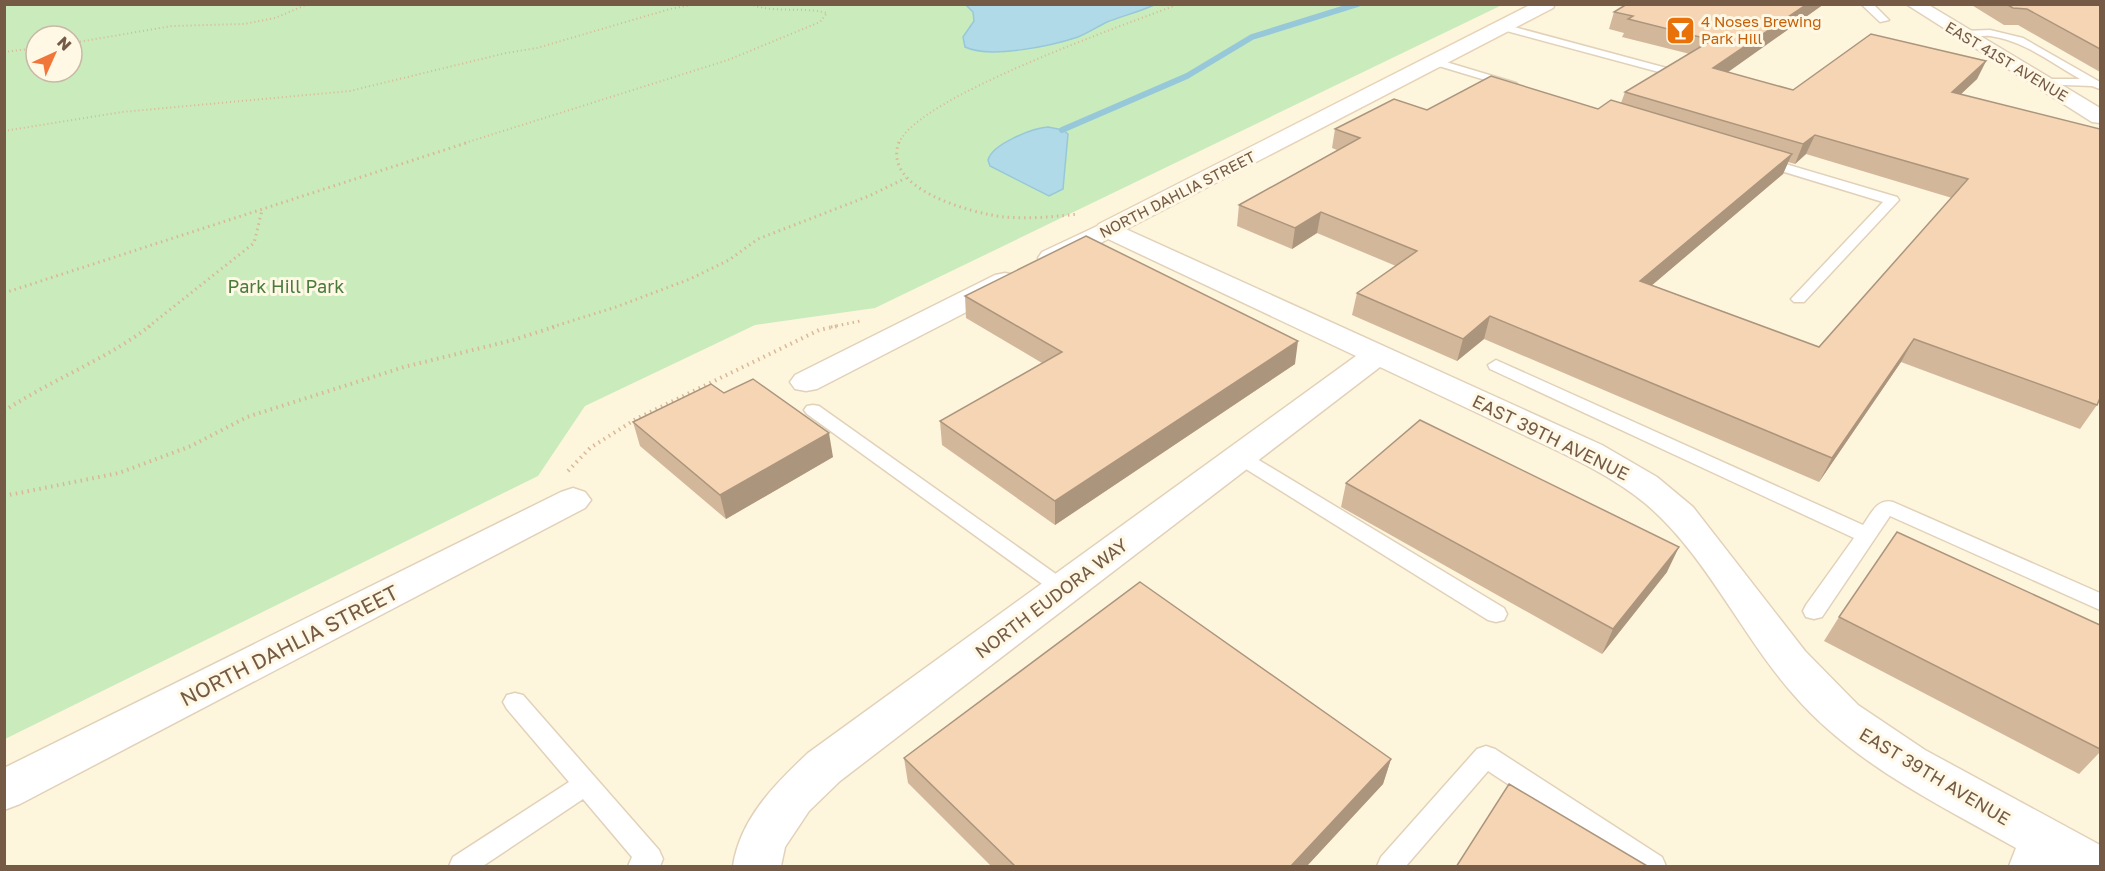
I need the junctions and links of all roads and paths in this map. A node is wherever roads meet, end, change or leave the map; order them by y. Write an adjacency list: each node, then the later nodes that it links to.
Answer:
1 (308, 4): 11 (path)
2 (695, 4): 20 (path)
3 (750, 4): 23 (path)
4 (1179, 4): 22 (path)
5 (1547, 4): 9 (street, NORTH DAHLIA STREET)
6 (1864, 4): 8 (lane)
7 (1914, 4): 10 (street, EAST 41ST AVENUE)
8 (1884, 20)
9 (1503, 27): 14 (street, NORTH DAHLIA STREET); 15 (lane)
10 (1963, 33): 16 (street, EAST 41ST AVENUE); 17 (lane)
11 (84, 41)
12 (24, 50): 13 (path)
13 (4, 52)
14 (1436, 62): 18 (lane); 25 (street, NORTH DAHLIA STREET)
15 (1670, 72)
16 (2042, 82): 17 (lane); 19 (street, EAST 41ST AVENUE)
17 (2098, 85)
18 (1528, 90)
19 (2100, 117)
20 (4, 131)
21 (1744, 156): 27 (lane)
22 (906, 178): 24 (path); 36 (path)
23 (262, 209): 26 (path); 33 (path)
24 (1081, 213)
25 (1108, 229): 28 (street, NORTH DAHLIA STREET); 29 (street, EAST 39TH AVENUE)
26 (4, 293)
27 (1799, 299)
28 (917, 326): 31 (street, NORTH DAHLIA STREET); 35 (path)
29 (1377, 355): 34 (street, NORTH EUDORA WAY); 45 (street, EAST 39TH AVENUE)
30 (1496, 365): 37 (lane)
31 (806, 382)
32 (813, 410): 38 (lane)
33 (4, 411)
34 (1240, 457): 38 (street, NORTH EUDORA WAY); 41 (lane)
35 (570, 487): 44 (street, NORTH DAHLIA STREET)
36 (4, 496)
37 (1866, 535): 39 (lane); 40 (lane)
38 (1063, 589): 48 (street, NORTH EUDORA WAY)
39 (2100, 602)
40 (1814, 611)
41 (1496, 614)
42 (516, 702): 43 (lane)
43 (586, 784): 46 (lane); 47 (lane)
44 (4, 790)
45 (2038, 853): 51 (street, EAST 39TH AVENUE)
46 (462, 867)
47 (641, 867)
48 (757, 867)
49 (1390, 867): 50 (lane)
50 (1653, 867)
51 (2094, 867)

